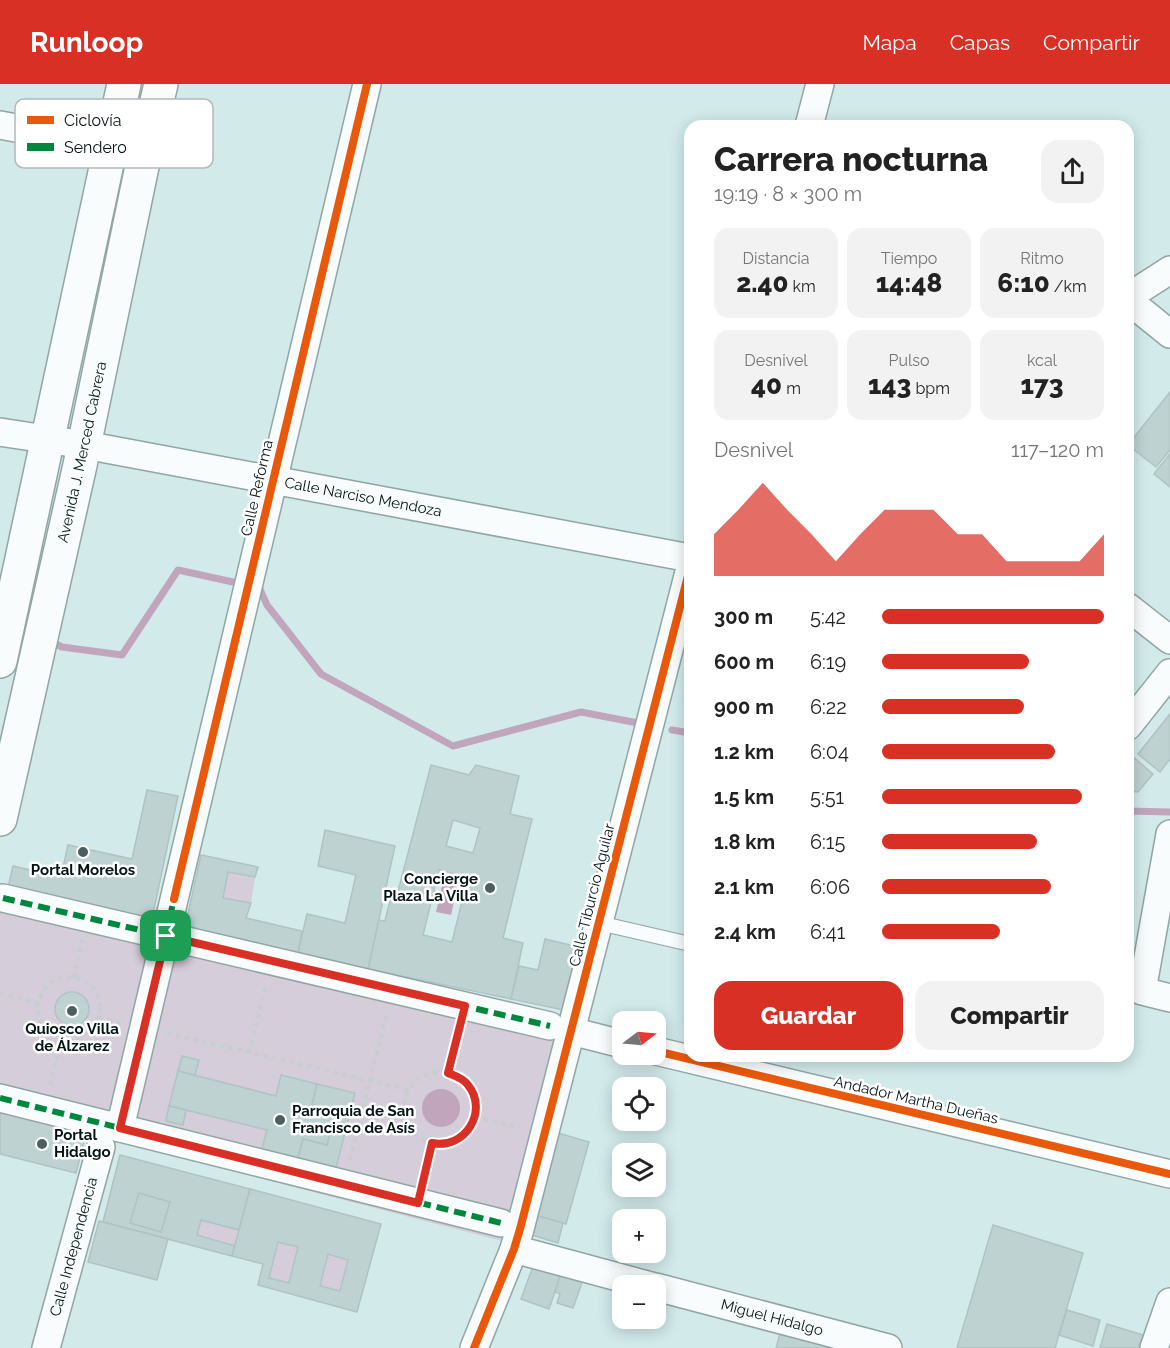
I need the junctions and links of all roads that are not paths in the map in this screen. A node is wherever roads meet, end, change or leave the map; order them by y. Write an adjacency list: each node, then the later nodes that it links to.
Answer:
1 (124, 84): 5 (main road)
2 (161, 84): 6 (main road, Avenida J. Merced Cabrera)
3 (367, 84): 19 (street, Calle Reforma)
4 (820, 84): 7 (street)
5 (121, 99)
6 (157, 99)
7 (811, 120)
8 (0, 125): 9 (street)
9 (15, 128)
10 (107, 168): 17 (main road)
11 (142, 168): 18 (main road, Avenida J. Merced Cabrera)
12 (1170, 270): 13 (street)
13 (1134, 295)
14 (1134, 304): 15 (street)
15 (1170, 334)
16 (0, 432): 17 (street, Calle Narciso Mendoza)
17 (48, 440): 18 (street, Calle Narciso Mendoza); 23 (main road)
18 (85, 445): 19 (street, Calle Narciso Mendoza); 24 (main road, Avenida J. Merced Cabrera)
19 (273, 480): 20 (street, Calle Narciso Mendoza); 32 (street, Calle Reforma)
20 (684, 557)
21 (684, 591): 31 (street, Calle Tiburcio Aguilar)
22 (1134, 612): 25 (street)
23 (6, 634): 24 (main road)
24 (42, 635): 28 (main road, Avenida J. Merced Cabrera)
25 (1170, 640)
26 (1170, 673): 27 (street)
27 (1134, 718)
28 (0, 819)
29 (1170, 834): 34 (street)
30 (3, 898): 32 (street)
31 (599, 923): 33 (lane); 35 (street, Calle Tiburcio Aguilar)
32 (166, 936): 35 (street); 41 (street, Calle Reforma)
33 (684, 943)
34 (1170, 998)
35 (560, 1029): 36 (street); 43 (street, Calle Tiburcio Aguilar)
36 (612, 1042)
37 (666, 1054): 38 (street, Andador Martha Dueñas)
38 (684, 1059)
39 (698, 1062): 42 (street, Andador Martha Dueñas)
40 (0, 1098): 41 (street)
41 (111, 1137): 43 (street); 47 (street, Calle Independencia)
42 (1170, 1174)
43 (512, 1234): 44 (street); 48 (street, Calle Tiburcio Aguilar)
44 (622, 1275)
45 (666, 1290): 49 (street, Miguel Hidalgo)
46 (1170, 1302): 50 (street)
47 (46, 1348)
48 (474, 1348)
49 (888, 1348)
50 (1154, 1348)

